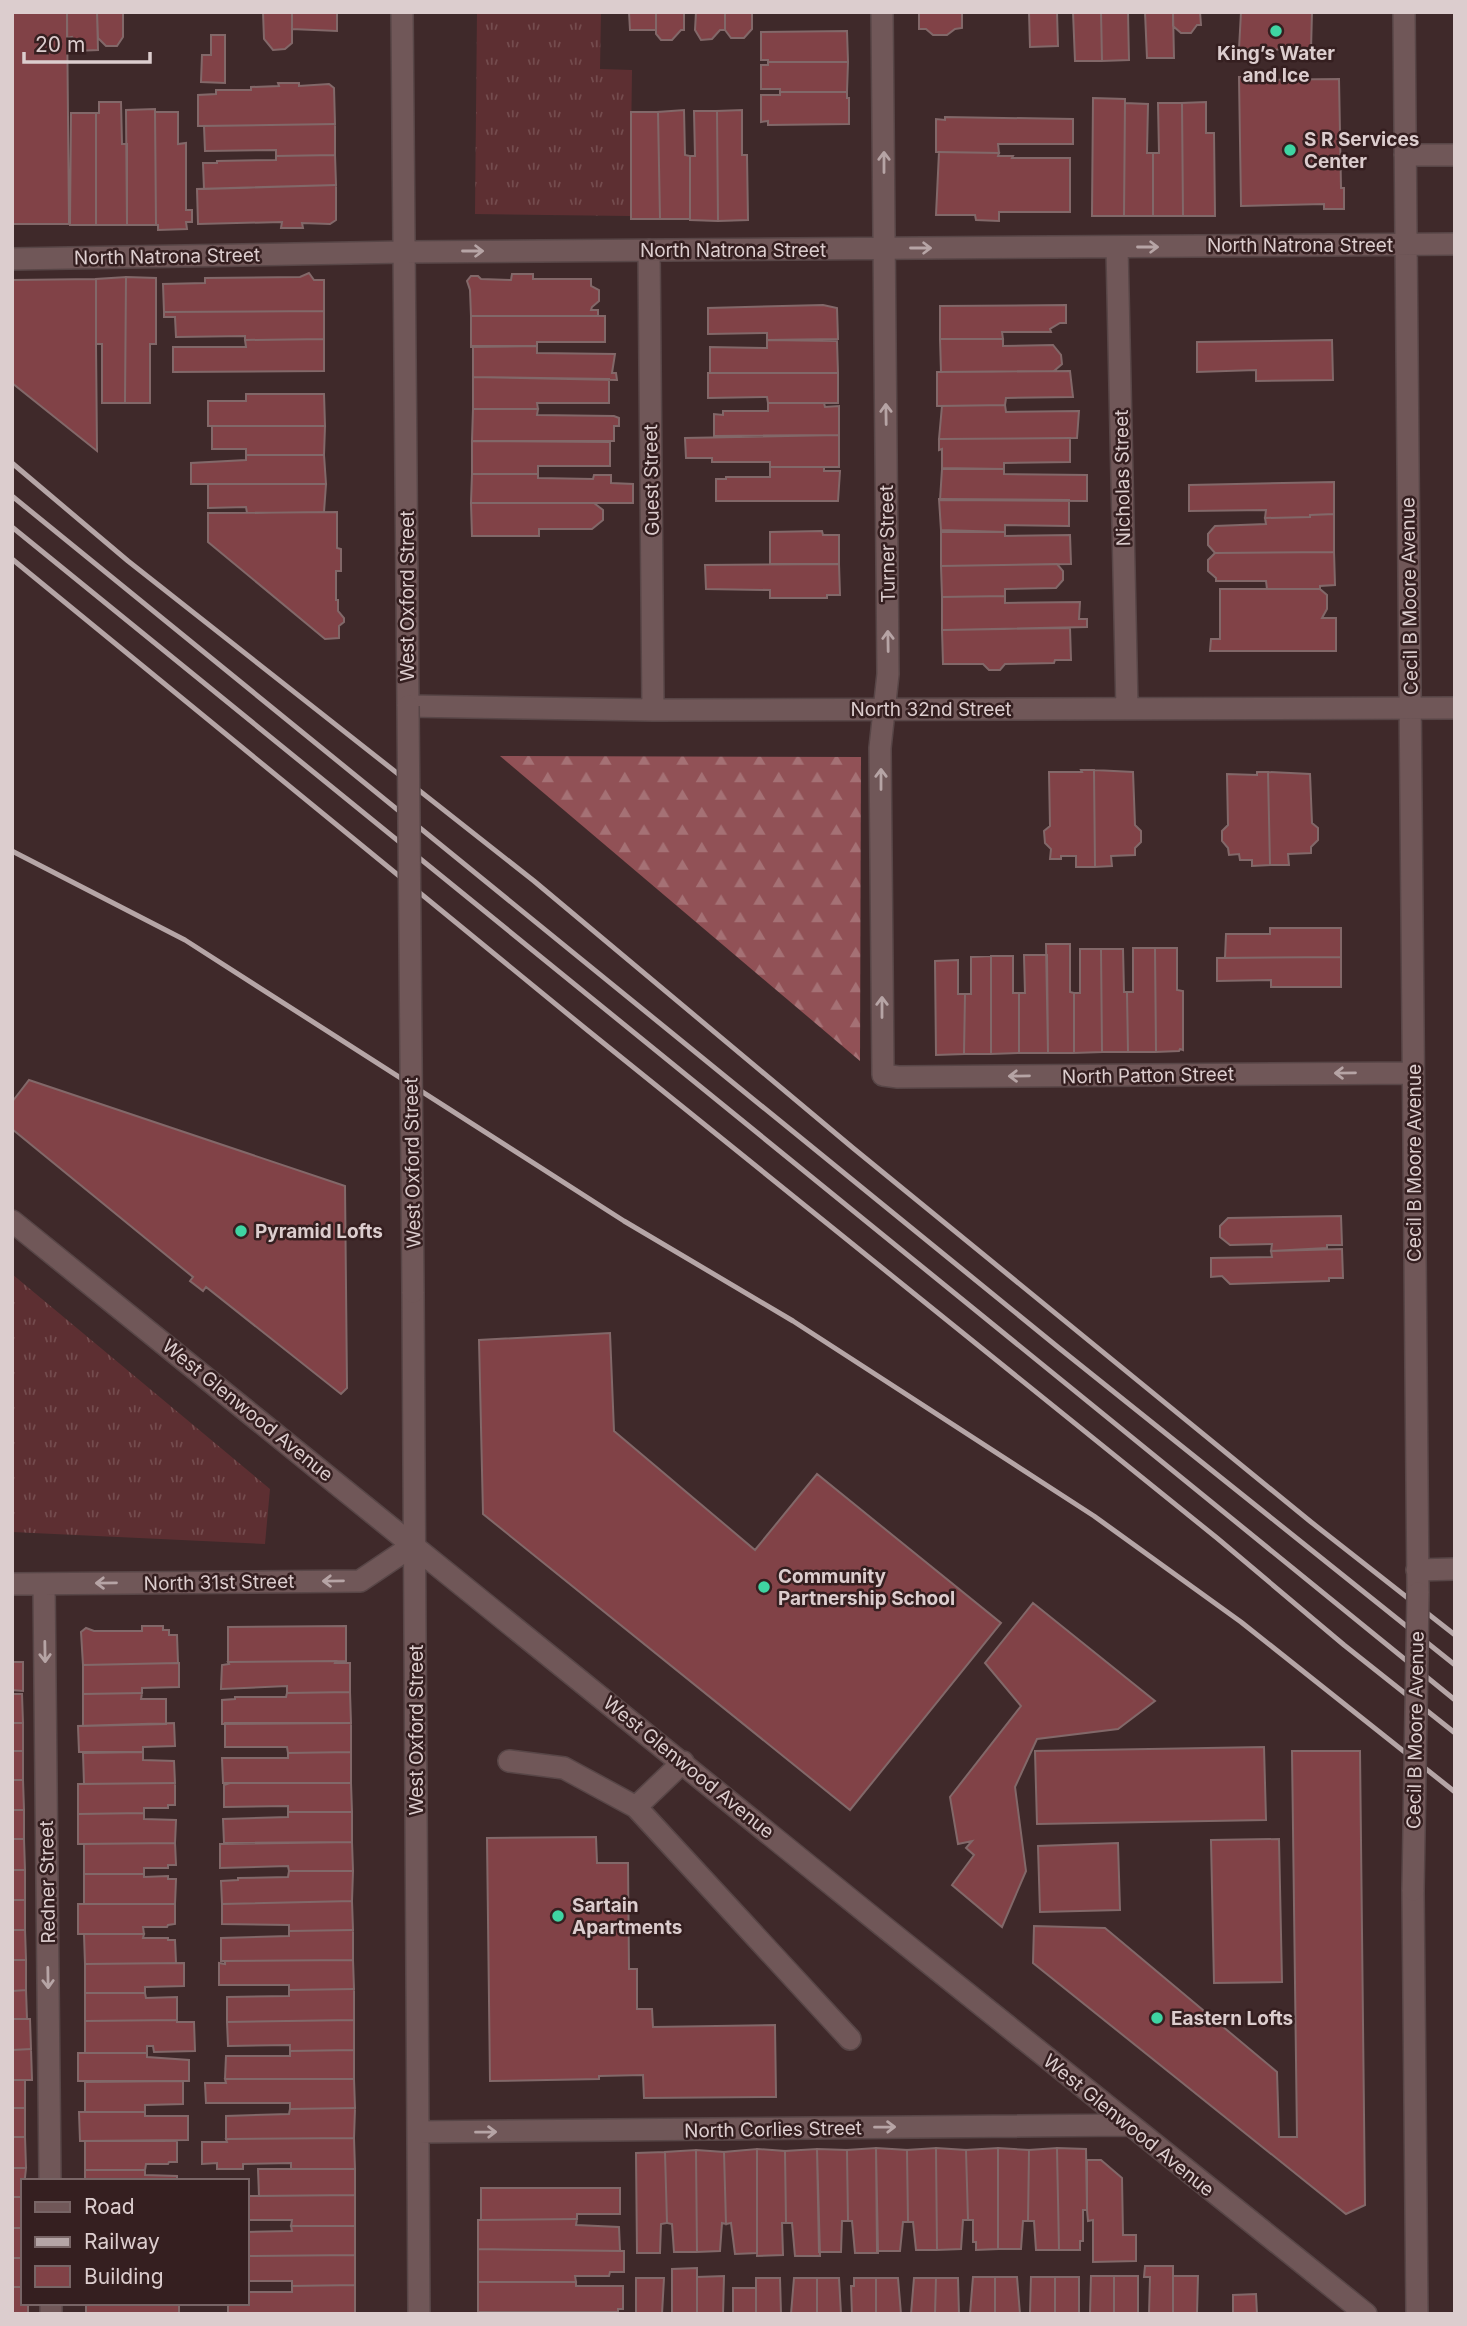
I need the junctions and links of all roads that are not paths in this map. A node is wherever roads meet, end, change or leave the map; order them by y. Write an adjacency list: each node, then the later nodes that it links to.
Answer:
1 (402, 12): 11 (street, West Oxford Street)
2 (883, 12): 9 (street, Turner Street, one-way to 2)
3 (1405, 12): 4 (street, Cecil B Moore Avenue)
4 (1405, 155): 5 (street); 7 (street, Cecil B Moore Avenue)
5 (1455, 155)
6 (1455, 244): 7 (street, North Natrona Street)
7 (1406, 245): 8 (street, North Natrona Street, one-way to 7); 17 (street, Cecil B Moore Avenue)
8 (1117, 247): 9 (street, North Natrona Street, one-way to 8); 16 (street, Nicholas Street)
9 (884, 248): 10 (street, North Natrona Street); 15 (street, Turner Street, one-way to 9)
10 (649, 250): 11 (street, North Natrona Street, one-way to 10); 18 (street, Guest Street)
11 (404, 252): 12 (street, North Natrona Street); 13 (street, West Oxford Street)
12 (12, 259)
13 (408, 706): 18 (street, North 32nd Street); 22 (street, West Oxford Street, bridge)
14 (1455, 708): 17 (street, North 32nd Street)
15 (884, 709): 16 (street, North 32nd Street); 18 (street, North 32nd Street); 20 (street, Turner Street, one-way to 15)
16 (1127, 709): 17 (street, North 32nd Street)
17 (1410, 709): 19 (street, Cecil B Moore Avenue)
18 (653, 710)
19 (1413, 1073): 20 (street, North Patton Street, one-way to 20); 24 (street, Cecil B Moore Avenue)
20 (883, 1075)
21 (12, 1221): 22 (street, West Glenwood Avenue)
22 (415, 1544): 26 (street, North 31st Street, one-way to 26); 28 (street, West Glenwood Avenue); 32 (street, West Oxford Street)
23 (1455, 1569): 24 (street)
24 (1418, 1570): 36 (street, Cecil B Moore Avenue, bridge)
25 (12, 1584): 26 (street, North 31st Street)
26 (44, 1584): 33 (street, Redner Street, one-way to 33)
27 (509, 1761): 29 (street)
28 (683, 1762): 29 (street); 31 (street, West Glenwood Avenue)
29 (636, 1807): 30 (street)
30 (850, 2039)
31 (1128, 2125): 32 (street, North Corlies Street, one-way to 31); 35 (street, West Glenwood Avenue)
32 (418, 2132): 34 (street, West Oxford Street)
33 (50, 2179)
34 (419, 2314)
35 (1366, 2314)
36 (1417, 2314)

